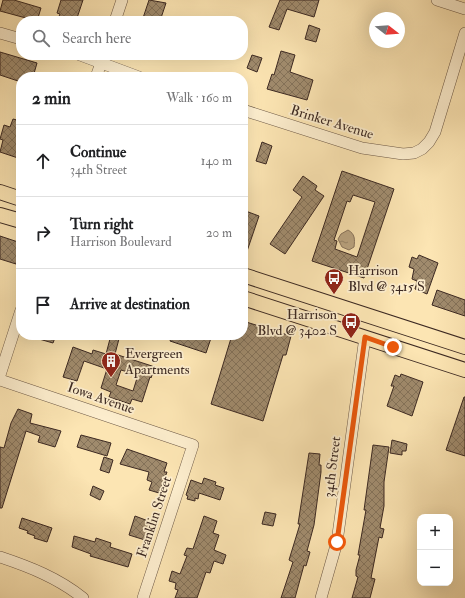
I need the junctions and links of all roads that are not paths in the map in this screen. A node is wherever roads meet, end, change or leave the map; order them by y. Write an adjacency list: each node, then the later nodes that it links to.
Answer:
1 (122, 0): 4 (street)
2 (437, 0): 3 (street)
3 (465, 9)
4 (117, 16)
5 (0, 33): 7 (street)
6 (465, 33): 12 (street, Brinker Avenue)
7 (16, 38)
8 (102, 60): 10 (street)
9 (104, 60): 11 (street)
10 (98, 72)
11 (129, 72)
12 (248, 112)
13 (0, 192): 14 (main road)
14 (16, 197)
15 (0, 215): 16 (main road)
16 (16, 220)
17 (248, 277): 21 (main road)
18 (248, 300): 20 (main road)
19 (16, 325): 23 (street)
20 (365, 337): 22 (main road); 29 (street, 34th Street)
21 (465, 347)
22 (465, 370)
23 (0, 375)
24 (0, 380): 25 (street, Iowa Avenue)
25 (193, 445): 28 (street, Franklin Street)
26 (0, 557): 27 (street)
27 (84, 598)
28 (143, 598)
29 (321, 598)

